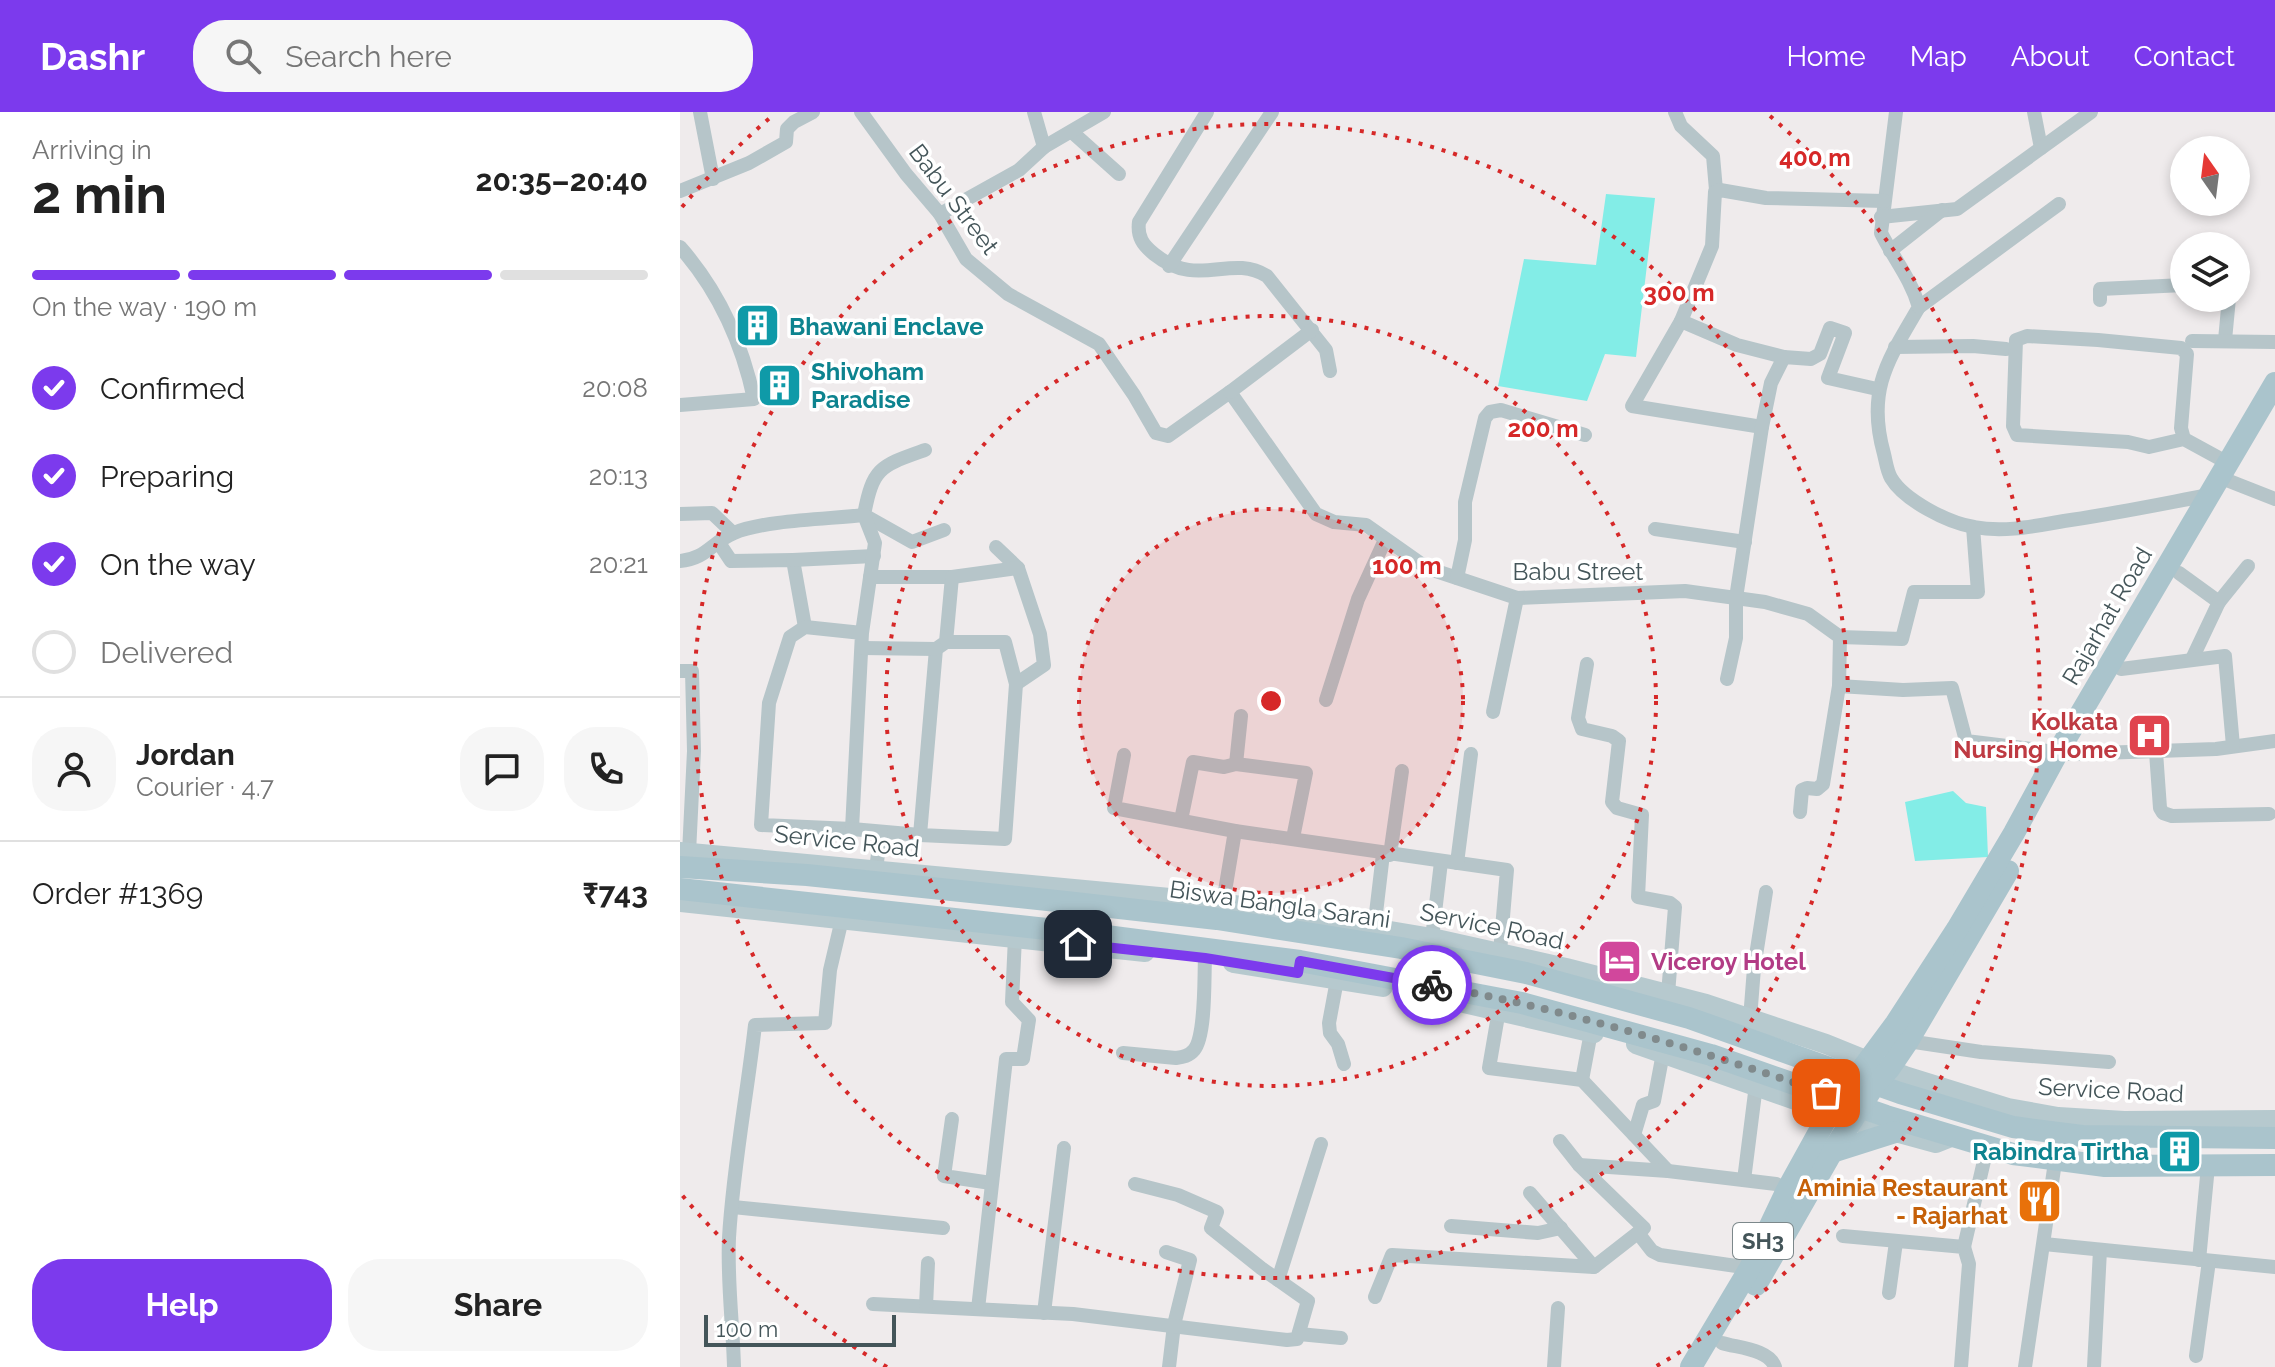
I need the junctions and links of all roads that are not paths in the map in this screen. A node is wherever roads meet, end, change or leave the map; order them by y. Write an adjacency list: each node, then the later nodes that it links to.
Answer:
1 (700, 112): 16 (street)
2 (813, 112): 16 (street)
3 (861, 112): 22 (street, Babu Street)
4 (1034, 112): 13 (street)
5 (1207, 112): 26 (street)
6 (1272, 112): 26 (street)
7 (1675, 112): 17 (street)
8 (1896, 112): 19 (street)
9 (2034, 112): 14 (street)
10 (2091, 112): 14 (street)
11 (1100, 113): 12 (street)
12 (1072, 132): 13 (street); 15 (street)
13 (1044, 147): 22 (street)
14 (2041, 148): 21 (street)
15 (1119, 174)
16 (713, 179): 18 (street)
17 (1716, 190): 19 (street); 31 (street)
18 (680, 191)
19 (1884, 201): 23 (street)
20 (2059, 204): 29 (street)
21 (1942, 210): 23 (street); 24 (street)
22 (940, 214): 42 (street, Babu Street)
23 (1881, 217): 24 (street)
24 (1890, 251): 29 (street)
25 (683, 256): 43 (street)
26 (1169, 266): 32 (street)
27 (2170, 286): 28 (street)
28 (2100, 300)
29 (1919, 307): 36 (street)
30 (2228, 312): 33 (street)
31 (1681, 321): 38 (street); 45 (street)
32 (1312, 330): 39 (street); 42 (street)
33 (2225, 340): 34 (street); 35 (street)
34 (2192, 341)
35 (2275, 342)
36 (1895, 347): 37 (street); 41 (street)
37 (2006, 349)
38 (1784, 357): 41 (street); 45 (street)
39 (1330, 371)
40 (2275, 383): 49 (main road, Rajarhat Road / SH3)
41 (1877, 389): 53 (street)
42 (1230, 392): 57 (street, Babu Street)
43 (680, 405)
44 (2275, 405): 49 (main road, Rajarhat Road / SH3)
45 (1762, 427): 58 (street)
46 (1585, 435): 69 (street)
47 (2184, 439): 47 (street); 49 (street)
48 (925, 450): 52 (street)
49 (2222, 479): 50 (street); 53 (street); 66 (main road, Rajarhat Road / SH3); 91 (main road, Rajarhat Road / SH3)
50 (2275, 499)
51 (680, 514): 56 (street)
52 (864, 515): 55 (street); 56 (street); 61 (street)
53 (1973, 527): 74 (street)
54 (1655, 529): 58 (street)
55 (944, 530)
56 (733, 533): 59 (street)
57 (1385, 540): 69 (street, Babu Street); 84 (street)
58 (1745, 542): 71 (street)
59 (719, 543): 62 (street); 63 (street)
60 (996, 547): 65 (street)
61 (874, 556): 62 (street); 67 (street)
62 (793, 560): 73 (street)
63 (680, 561)
64 (2248, 566): 72 (street)
65 (1018, 568): 68 (street); 82 (street)
66 (2179, 573): 72 (street); 79 (main road, Rajarhat Road / SH3)
67 (870, 577): 68 (street); 75 (street)
68 (952, 577): 76 (street)
69 (1457, 578): 70 (street, Babu Street)
70 (1517, 598): 71 (street, Babu Street); 85 (street)
71 (1736, 598): 74 (street, Babu Street); 81 (street)
72 (2219, 602): 77 (street)
73 (805, 627): 75 (street); 99 (street)
74 (1840, 637): 83 (street)
75 (862, 640): 76 (street); 99 (street)
76 (941, 646): 82 (street); 102 (street)
77 (2192, 659): 79 (street); 88 (street)
78 (1587, 664): 121 (street)
79 (2121, 669): 91 (main road, Rajarhat Road / SH3)
80 (680, 671): 89 (street)
81 (1727, 679)
82 (1016, 684): 102 (street)
83 (1839, 686): 91 (street); 96 (street)
84 (1326, 700)
85 (1493, 712)
86 (1241, 716): 94 (street)
87 (2275, 741): 88 (street)
88 (2233, 746): 90 (street)
89 (687, 752): 105 (street)
90 (2156, 752): 91 (street); 97 (street)
91 (2064, 753): 125 (main road, Rajarhat Road / SH3); 130 (main road, Rajarhat Road / SH3)
92 (1471, 754): 107 (street)
93 (1124, 755): 98 (street)
94 (1236, 764): 98 (street); 103 (street)
95 (1402, 771): 104 (street)
96 (1800, 812)
97 (2269, 814)
98 (1181, 820): 100 (street)
99 (852, 829): 101 (street)
100 (1235, 831): 103 (street); 112 (street)
101 (881, 832): 102 (street); 108 (street)
102 (920, 835)
103 (1293, 838): 104 (street)
104 (1387, 854): 106 (street); 114 (street)
105 (683, 857): 108 (street, Service Road); 112 (main road, Biswa Bangla Sarani)
106 (1441, 862): 107 (street); 116 (street)
107 (1457, 863): 117 (street)
108 (876, 869): 112 (street, Service Road)
109 (1766, 892): 123 (street)
110 (686, 894): 111 (main road)
111 (754, 903): 113 (street); 119 (main road)
112 (1216, 908): 114 (street, Service Road); 130 (main road, Biswa Bangla Sarani)
113 (842, 919): 115 (street); 155 (street)
114 (1374, 930): 116 (street, Service Road)
115 (1015, 937): 118 (street); 151 (street)
116 (1432, 938): 117 (street, Service Road)
117 (1500, 952): 121 (street, Service Road)
118 (1205, 958): 119 (street); 126 (street)
119 (1299, 967): 120 (street); 122 (main road)
120 (1337, 980): 122 (street); 129 (street)
121 (1668, 994): 123 (street, Service Road)
122 (1500, 1005): 124 (street); 131 (street); 133 (main road)
123 (1750, 1019): 130 (street, Service Road)
124 (1591, 1032): 127 (street); 131 (street)
125 (1908, 1041): 128 (street); 130 (main road, Rajarhat Road / SH3)
126 (1123, 1053)
127 (1663, 1053): 132 (street); 137 (street)
128 (2109, 1062)
129 (1344, 1064)
130 (1872, 1073): 133 (main road, SH3); 135 (street, Service Road); 139 (main road, Biswa Bangla Sarani)
131 (1582, 1080): 137 (street)
132 (1756, 1085): 133 (street); 150 (street)
133 (1846, 1109): 136 (street); 138 (main road); 144 (main road, SH3); 153 (main road, SH3)
134 (952, 1119): 151 (street)
135 (2275, 1120)
136 (1895, 1132): 138 (street); 144 (main road)
137 (1634, 1135): 149 (street)
138 (1951, 1137): 143 (main road)
139 (2275, 1138)
140 (1560, 1141): 146 (street)
141 (1321, 1144): 171 (street)
142 (1064, 1148): 178 (street)
143 (1987, 1148): 145 (main road); 163 (street)
144 (1832, 1152): 182 (main road, SH3)
145 (2055, 1162): 148 (main road); 162 (street)
146 (1579, 1165): 149 (street); 159 (street)
147 (2275, 1165): 148 (main road)
148 (2208, 1166): 166 (street)
149 (1668, 1171): 150 (street)
150 (1744, 1180): 153 (street)
151 (991, 1183): 177 (street)
152 (1135, 1184): 171 (street)
153 (1787, 1190): 170 (main road, SH3)
154 (1530, 1193): 158 (street)
155 (733, 1207): 157 (street); 184 (street)
156 (1451, 1226): 158 (street)
157 (943, 1228)
158 (1561, 1228): 168 (street)
159 (1638, 1233): 168 (street); 170 (street)
160 (1843, 1236): 161 (street)
161 (1896, 1242): 163 (street); 172 (street)
162 (2044, 1244): 164 (street); 191 (street)
163 (1964, 1247): 190 (street)
164 (2100, 1250): 166 (street); 192 (street)
165 (1166, 1252): 179 (street)
166 (2204, 1260): 169 (street); 183 (street)
167 (928, 1263): 175 (street)
168 (1594, 1267): 173 (street)
169 (2275, 1267)
170 (1750, 1268): 187 (main road, SH3)
171 (1278, 1280): 180 (street)
172 (1889, 1293)
173 (1375, 1297)
174 (873, 1304): 175 (street)
175 (926, 1306): 177 (street)
176 (1558, 1308): 186 (street)
177 (978, 1309): 178 (street)
178 (1044, 1313): 179 (street)
179 (1174, 1325): 180 (street); 185 (street)
180 (1299, 1334): 181 (street)
181 (1341, 1338)
182 (1722, 1343): 188 (main road, SH3); 189 (street)
183 (2196, 1356)
184 (734, 1367)
185 (1169, 1367)
186 (1554, 1367)
187 (1691, 1367)
188 (1707, 1367)
189 (1775, 1367)
190 (1961, 1367)
191 (2025, 1367)
192 (2094, 1367)

